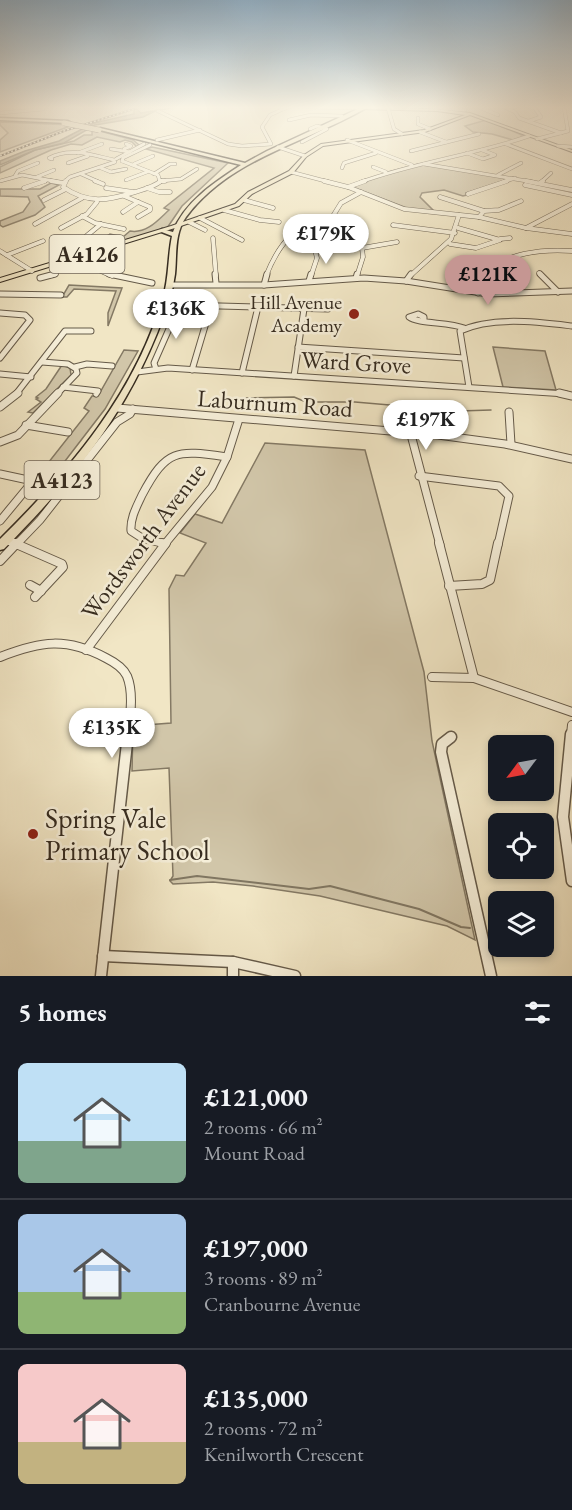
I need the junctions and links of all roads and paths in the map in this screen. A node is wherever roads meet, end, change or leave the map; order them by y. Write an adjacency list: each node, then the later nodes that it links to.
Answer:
1 (130, 152): 22 (street)
2 (64, 153): 21 (street)
3 (78, 153): 17 (street)
4 (132, 153): 22 (street)
5 (194, 153): 26 (highway)
6 (197, 153): 20 (highway)
7 (258, 153): 16 (highway, A4123)
8 (261, 153): 26 (highway, A4123)
9 (295, 153): 18 (street)
10 (310, 153): 18 (main road)
11 (374, 153): 33 (street)
12 (378, 153): 30 (street)
13 (467, 153): 14 (street); 27 (street)
14 (489, 153)
15 (529, 153): 35 (street)
16 (252, 155): 20 (highway); 26 (highway, A4123)
17 (88, 156): 22 (street); 23 (street)
18 (305, 156): 39 (main road)
19 (150, 157): 29 (street)
20 (218, 157): 26 (highway)
21 (48, 159)
22 (118, 160): 29 (street); 32 (street)
23 (68, 162)
24 (38, 163): 45 (street)
25 (173, 163): 43 (street)
26 (241, 163): 87 (highway, A4123); 96 (highway, A4123)
27 (422, 163): 30 (street); 44 (street)
28 (521, 163): 44 (street)
29 (134, 165): 38 (street)
30 (412, 165): 40 (street)
31 (373, 167): 40 (street)
32 (101, 168): 34 (street); 41 (street)
33 (342, 168)
34 (122, 169)
35 (572, 169)
36 (50, 171): 46 (street)
37 (198, 171): 51 (street)
38 (147, 172): 43 (street); 48 (street)
39 (291, 172): 58 (street); 71 (main road)
40 (386, 172): 58 (street)
41 (80, 173): 53 (street); 56 (street)
42 (551, 173): 55 (street)
43 (154, 174): 51 (street)
44 (498, 175): 47 (street)
45 (15, 176): 46 (street); 49 (street)
46 (37, 177): 50 (street)
47 (515, 178): 52 (street); 55 (street)
48 (126, 180)
49 (0, 181)
50 (45, 181): 53 (street); 57 (street)
51 (161, 181): 59 (street)
52 (510, 182): 65 (street); 66 (street)
53 (63, 183): 60 (street)
54 (120, 183): 56 (street)
55 (540, 183): 61 (street)
56 (105, 185): 62 (street)
57 (23, 186)
58 (348, 187): 63 (street)
59 (147, 188): 62 (street); 64 (street)
60 (66, 189): 69 (street); 70 (street)
61 (572, 190)
62 (133, 192): 67 (street)
63 (361, 192): 82 (street); 88 (street)
64 (167, 193)
65 (468, 194)
66 (572, 195)
67 (124, 196): 73 (street); 74 (street)
68 (440, 196): 79 (street)
69 (45, 198)
70 (82, 198): 73 (street); 90 (street)
71 (244, 200): 76 (street); 78 (main road)
72 (521, 201): 79 (street)
73 (97, 202): 83 (street)
74 (138, 202): 81 (street); 84 (street)
75 (572, 204): 77 (street)
76 (273, 208)
77 (563, 208): 80 (street); 95 (street)
78 (224, 210): 86 (main road); 89 (street)
79 (484, 211): 85 (street)
80 (572, 211)
81 (122, 212)
82 (459, 215): 85 (street); 98 (street)
83 (82, 216): 91 (street); 93 (street)
84 (138, 217)
85 (479, 217): 95 (street)
86 (200, 218): 87 (main road); 104 (street)
87 (188, 220): 96 (highway, A4123); 97 (street)
88 (334, 220): 109 (street); 129 (street)
89 (279, 222)
90 (35, 224)
91 (101, 224): 94 (street); 100 (street)
92 (393, 225): 98 (street)
93 (56, 227)
94 (121, 227)
95 (526, 228): 99 (street)
96 (171, 229): 113 (main road, A4126); 128 (highway, A4123)
97 (204, 230)
98 (456, 231): 103 (street); 107 (street)
99 (572, 234)
100 (85, 236)
101 (213, 238): 127 (street)
102 (510, 238): 103 (street)
103 (500, 239): 107 (street)
104 (242, 240)
105 (43, 242): 112 (street)
106 (398, 242): 109 (street)
107 (450, 244): 126 (street)
108 (314, 246): 125 (street)
109 (362, 248): 122 (street)
110 (0, 251): 112 (street)
111 (572, 251): 117 (street)
112 (7, 255): 116 (street)
113 (71, 258): 115 (main road, A4126); 124 (street)
114 (473, 267): 117 (street)
115 (39, 269): 116 (main road, A4126); 120 (street)
116 (32, 271): 123 (main road, A4126)
117 (488, 272): 132 (street)
118 (539, 273): 131 (street)
119 (56, 274): 120 (street)
120 (46, 276): 121 (street)
121 (40, 278)
122 (356, 278): 125 (street); 126 (street)
123 (0, 280)
124 (150, 281)
125 (309, 281): 129 (street)
126 (406, 281): 132 (street)
127 (216, 283): 128 (street); 129 (street)
128 (167, 285): 135 (highway, A4123); 154 (highway, A4123)
129 (264, 285)
130 (572, 291): 131 (street)
131 (558, 292): 132 (street)
132 (478, 293)
133 (0, 294): 134 (street)
134 (61, 295)
135 (165, 302): 136 (street); 154 (highway, A4123)
136 (180, 304): 137 (street); 152 (street)
137 (211, 306): 138 (street); 153 (street)
138 (258, 307): 139 (street); 155 (street)
139 (304, 309): 140 (street); 146 (street)
140 (328, 309)
141 (0, 313): 147 (street)
142 (424, 320): 144 (street)
143 (572, 326): 144 (street)
144 (464, 328): 148 (street)
145 (91, 331): 149 (street)
146 (298, 347): 148 (street); 157 (street)
147 (0, 358)
148 (464, 358): 160 (street)
149 (42, 362): 151 (street); 158 (street)
150 (112, 366): 151 (street)
151 (75, 367): 159 (street)
152 (156, 369): 153 (street, Ward Grove); 154 (street, Ward Grove)
153 (192, 370): 155 (street, Ward Grove)
154 (134, 371): 164 (highway, A4123)
155 (242, 373): 157 (street, Ward Grove)
156 (0, 374): 158 (street)
157 (294, 376): 160 (street, Ward Grove)
158 (31, 377): 163 (street)
159 (63, 387): 162 (street); 168 (street)
160 (469, 387): 161 (street, Ward Grove)
161 (571, 393)
162 (96, 395)
163 (0, 407)
164 (113, 407): 165 (street, Laburnum Road); 178 (highway, A4123)
165 (133, 409): 167 (street, Laburnum Road); 180 (street)
166 (509, 412): 172 (street)
167 (239, 420): 169 (street, Laburnum Road); 173 (street, Wordsworth Avenue)
168 (26, 425): 170 (street); 171 (street)
169 (410, 431): 172 (street, Laburnum Road); 176 (street)
170 (68, 432)
171 (0, 442)
172 (511, 444): 174 (street, Laburnum Road)
173 (227, 457): 181 (street, Wordsworth Avenue); 181 (street)
174 (572, 459)
175 (0, 474): 177 (street)
176 (419, 476): 184 (street); 184 (street)
177 (33, 481): 178 (street); 179 (street)
178 (53, 485): 180 (highway, A4123)
179 (0, 521)
180 (6, 543): 182 (street); 183 (street)
181 (165, 544): 185 (street, Wordsworth Avenue)
182 (0, 561)
183 (30, 585)
184 (449, 586): 188 (street)
185 (86, 650): 186 (street); 193 (street)
186 (0, 657)
187 (432, 677): 188 (street)
188 (474, 678): 189 (street)
189 (572, 712)
190 (572, 725): 192 (street)
191 (451, 737): 198 (street)
192 (572, 880)
193 (104, 956): 194 (street); 195 (street)
194 (233, 962): 196 (street); 197 (street)
195 (101, 976)
196 (233, 976)
197 (295, 976)
198 (491, 976)

